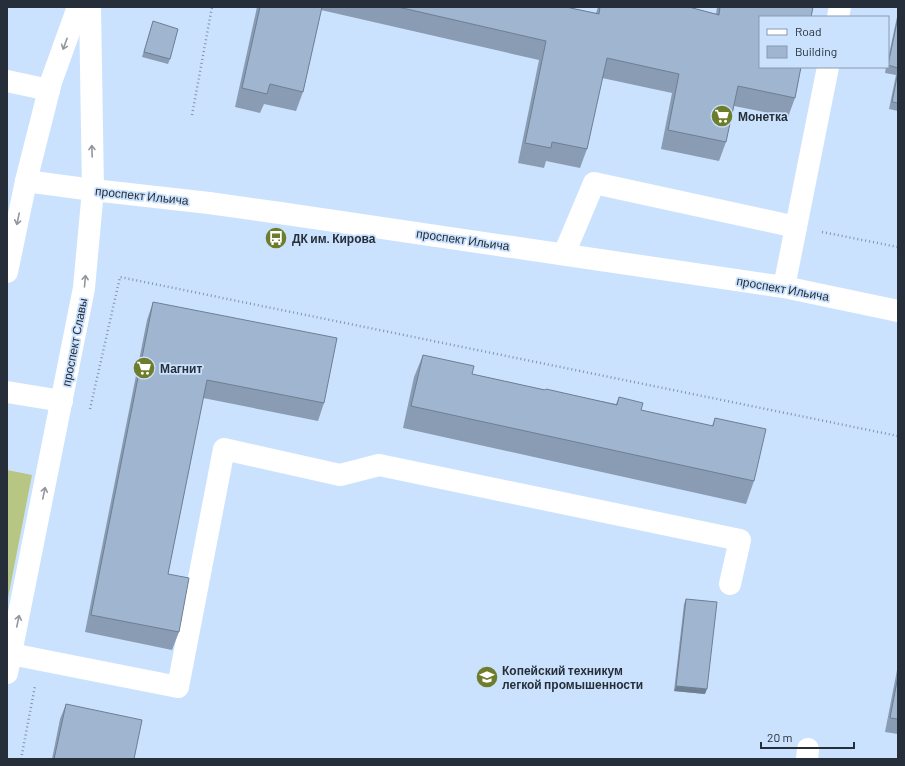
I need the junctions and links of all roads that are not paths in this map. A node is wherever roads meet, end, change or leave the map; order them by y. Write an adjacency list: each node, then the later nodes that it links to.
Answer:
1 (78, 7): 5 (main road, one-way to 5)
2 (90, 7): 7 (main road, проспект Славы, one-way to 2)
3 (828, 68): 8 (main road)
4 (7, 81): 5 (main road)
5 (49, 90): 6 (main road)
6 (26, 181): 7 (main road, проспект Ильича); 10 (main road, one-way to 10)
7 (93, 190): 9 (main road, проспект Ильича); 14 (main road, проспект Славы, one-way to 7)
8 (796, 227): 9 (main road); 11 (main road)
9 (564, 254): 11 (main road, проспект Ильича)
10 (7, 272)
11 (784, 287): 12 (main road, проспект Ильича)
12 (898, 311)
13 (7, 392): 14 (main road)
14 (62, 402): 16 (main road, проспект Славы, one-way to 14)
15 (730, 584): 16 (main road)
16 (9, 663)

